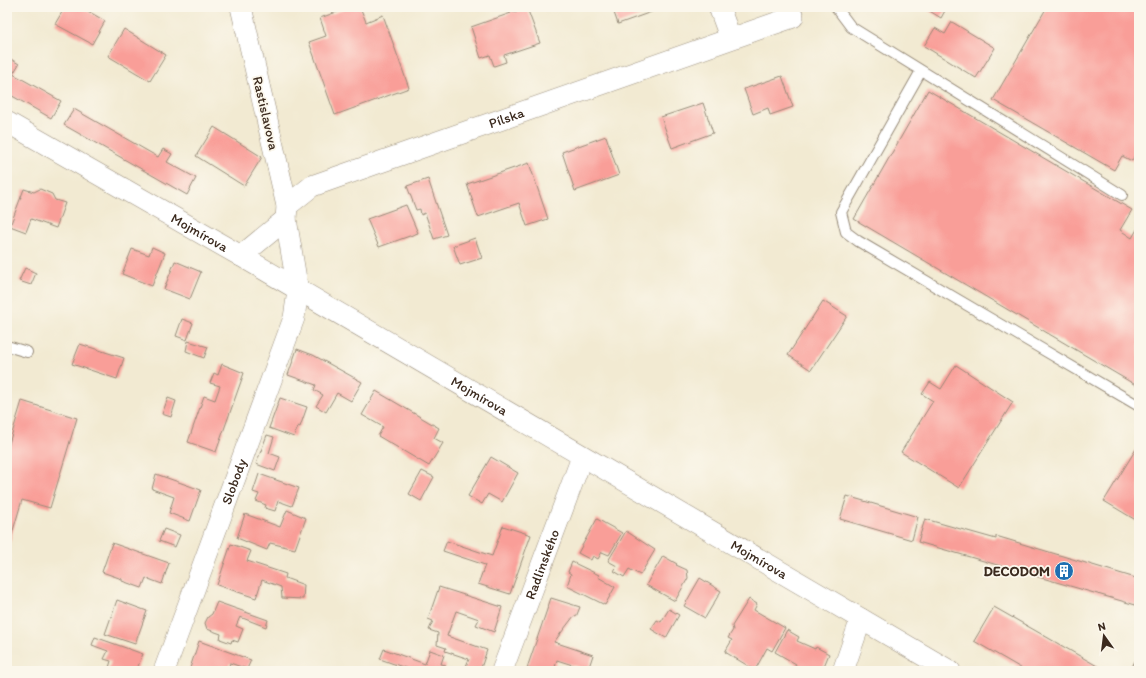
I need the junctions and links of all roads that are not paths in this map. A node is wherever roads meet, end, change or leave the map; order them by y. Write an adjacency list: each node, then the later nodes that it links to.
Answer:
1 (242, 7): 9 (street, Rastislavova)
2 (719, 7): 5 (street)
3 (836, 7): 6 (lane)
4 (793, 17): 5 (street, Pílska)
5 (730, 38): 9 (street, Pílska)
6 (921, 71): 8 (lane); 14 (lane)
7 (7, 122): 10 (street, Mojmírova)
8 (1122, 195)
9 (286, 212): 10 (street); 11 (street, Rastislavova)
10 (240, 256): 11 (street, Mojmírova)
11 (298, 291): 15 (street, Mojmírova); 17 (street, Slobody)
12 (7, 346): 13 (lane)
13 (27, 352)
14 (1139, 406)
15 (582, 457): 16 (street, Mojmírova); 18 (street, Radlinského)
16 (861, 619): 19 (street); 20 (street, Mojmírova)
17 (164, 671)
18 (502, 671)
19 (843, 671)
20 (950, 671)

